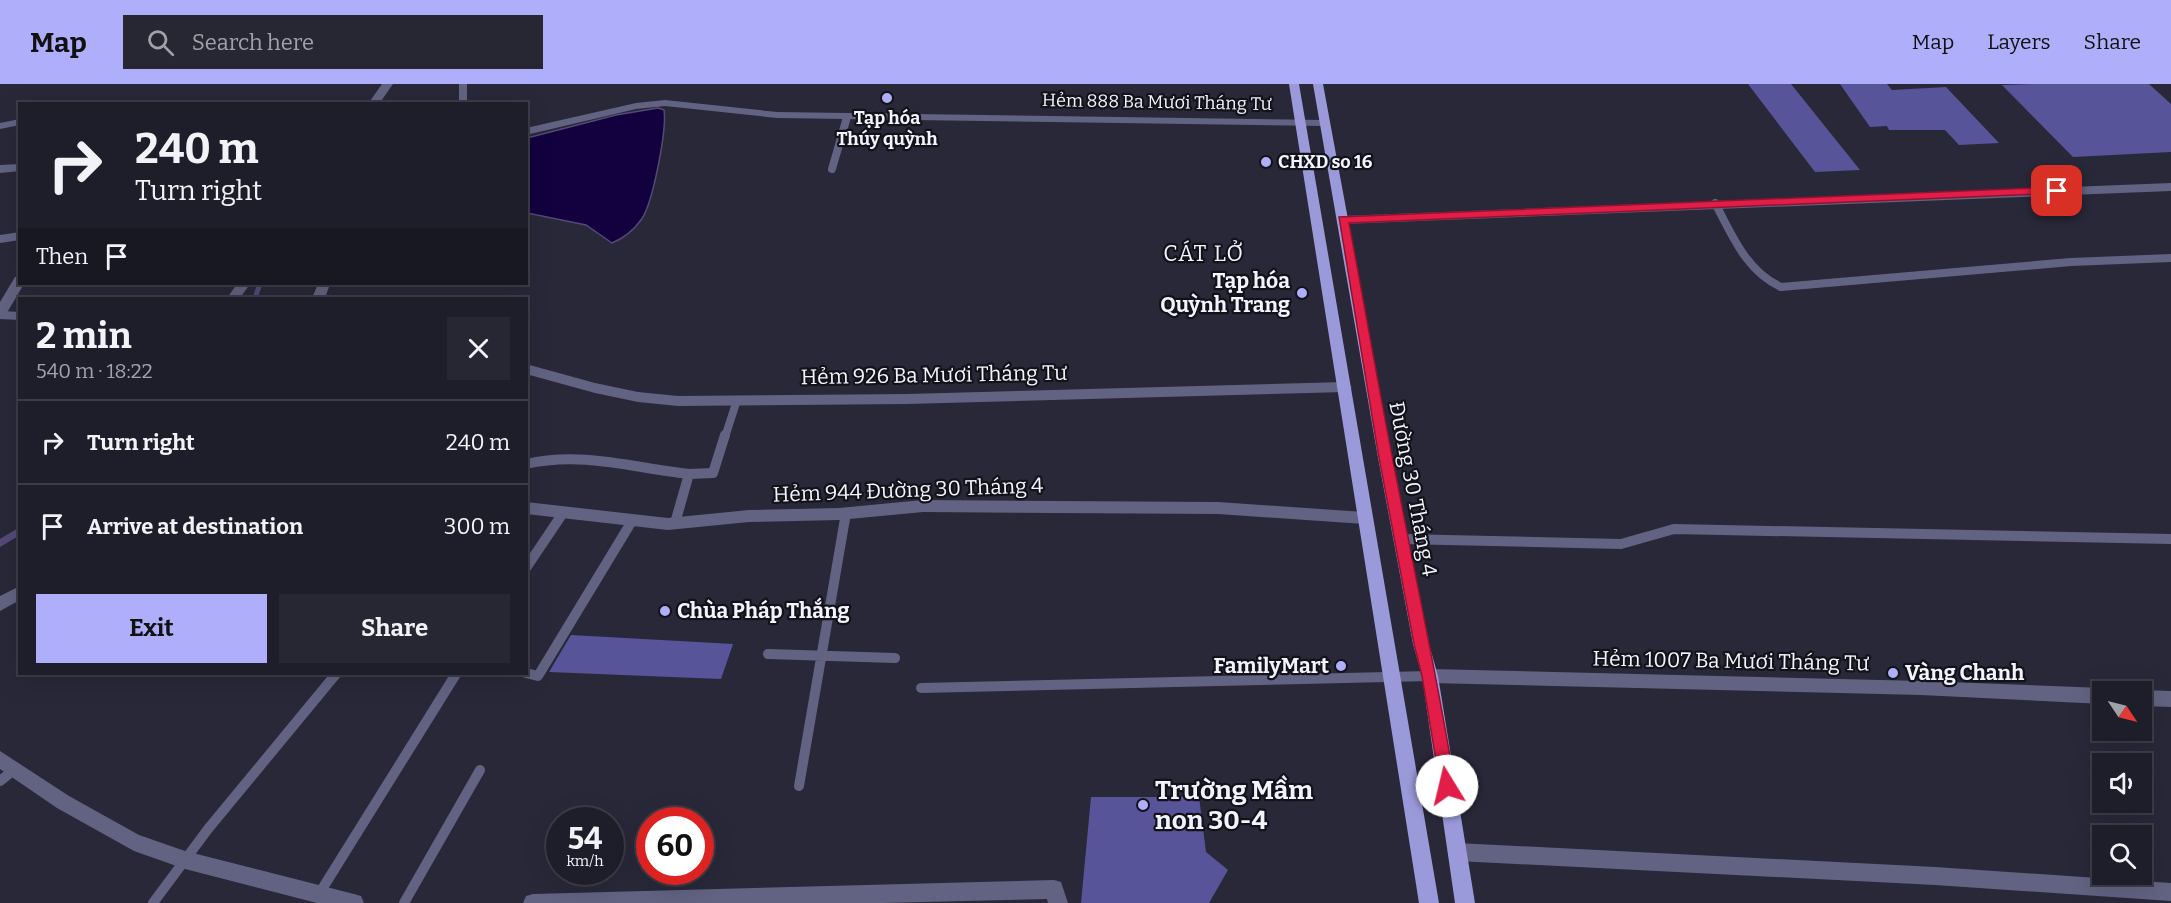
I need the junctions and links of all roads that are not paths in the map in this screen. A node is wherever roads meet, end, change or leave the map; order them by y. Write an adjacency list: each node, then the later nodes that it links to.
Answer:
1 (388, 84): 5 (street)
2 (463, 84): 6 (lane)
3 (1294, 84): 9 (main road)
4 (1318, 84): 10 (main road, Đường 30 Tháng 4)
5 (375, 102)
6 (463, 102)
7 (848, 117): 9 (street, Hẻm 888 Ba Mươi Tháng Tư); 12 (street, Hẻm 888 Ba Mươi Tháng Tư); 15 (lane)
8 (18, 122): 11 (street)
9 (1301, 123): 10 (street, Hẻm 888 Ba Mươi Tháng Tư); 19 (main road)
10 (1323, 123): 18 (main road, Đường 30 Tháng 4)
11 (0, 126)
12 (528, 132)
13 (18, 166): 14 (street)
14 (0, 169)
15 (832, 170)
16 (2171, 187): 17 (street)
17 (1715, 204): 18 (street); 22 (lane)
18 (1343, 220): 19 (main road); 39 (main road, Đường 30 Tháng 4)
19 (1316, 221): 29 (main road)
20 (18, 236): 21 (street)
21 (0, 239)
22 (2171, 258)
23 (18, 283): 26 (street)
24 (243, 285): 25 (street)
25 (234, 297)
26 (0, 314): 27 (lane)
27 (18, 316)
28 (528, 370): 30 (street, Hẻm 926 Ba Mươi Tháng Tư)
29 (1346, 387): 30 (street, Hẻm 926 Ba Mươi Tháng Tư); 36 (main road)
30 (737, 400): 32 (lane)
31 (528, 463): 32 (lane)
32 (689, 474): 38 (lane)
33 (528, 508): 34 (street, Hẻm 944 Đường 30 Tháng 4)
34 (563, 513): 37 (street, Hẻm 944 Đường 30 Tháng 4); 41 (lane)
35 (846, 513): 36 (street, Hẻm 944 Đường 30 Tháng 4); 38 (street, Hẻm 944 Đường 30 Tháng 4); 45 (lane)
36 (1364, 518): 50 (main road)
37 (632, 521): 38 (street, Hẻm 944 Đường 30 Tháng 4); 47 (lane)
38 (675, 523)
39 (1401, 539): 40 (lane); 51 (main road, Đường 30 Tháng 4)
40 (2171, 539)
41 (528, 564)
42 (18, 593): 43 (street)
43 (0, 604)
44 (768, 654): 45 (lane)
45 (822, 655): 46 (lane); 59 (lane)
46 (895, 657)
47 (528, 674)
48 (335, 675): 61 (lane)
49 (455, 675): 63 (lane)
50 (1394, 676): 51 (lane); 52 (lane); 69 (main road)
51 (1430, 676): 53 (street, Hẻm 1007 Ba Mươi Tháng Tư); 60 (main road, Đường 30 Tháng 4)
52 (921, 688)
53 (2092, 696)
54 (2152, 698): 55 (street)
55 (2171, 699)
56 (8, 764): 58 (lane); 61 (street)
57 (480, 770): 66 (lane)
58 (0, 781)
59 (799, 786)
60 (1457, 852): 62 (street); 70 (main road, Đường 30 Tháng 4)
61 (185, 860): 63 (street); 64 (lane)
62 (2171, 892)
63 (319, 894): 65 (street)
64 (153, 903)
65 (354, 903)
66 (404, 903)
67 (533, 903): 68 (street)
68 (1058, 903)
69 (1429, 903)
70 (1465, 903)

